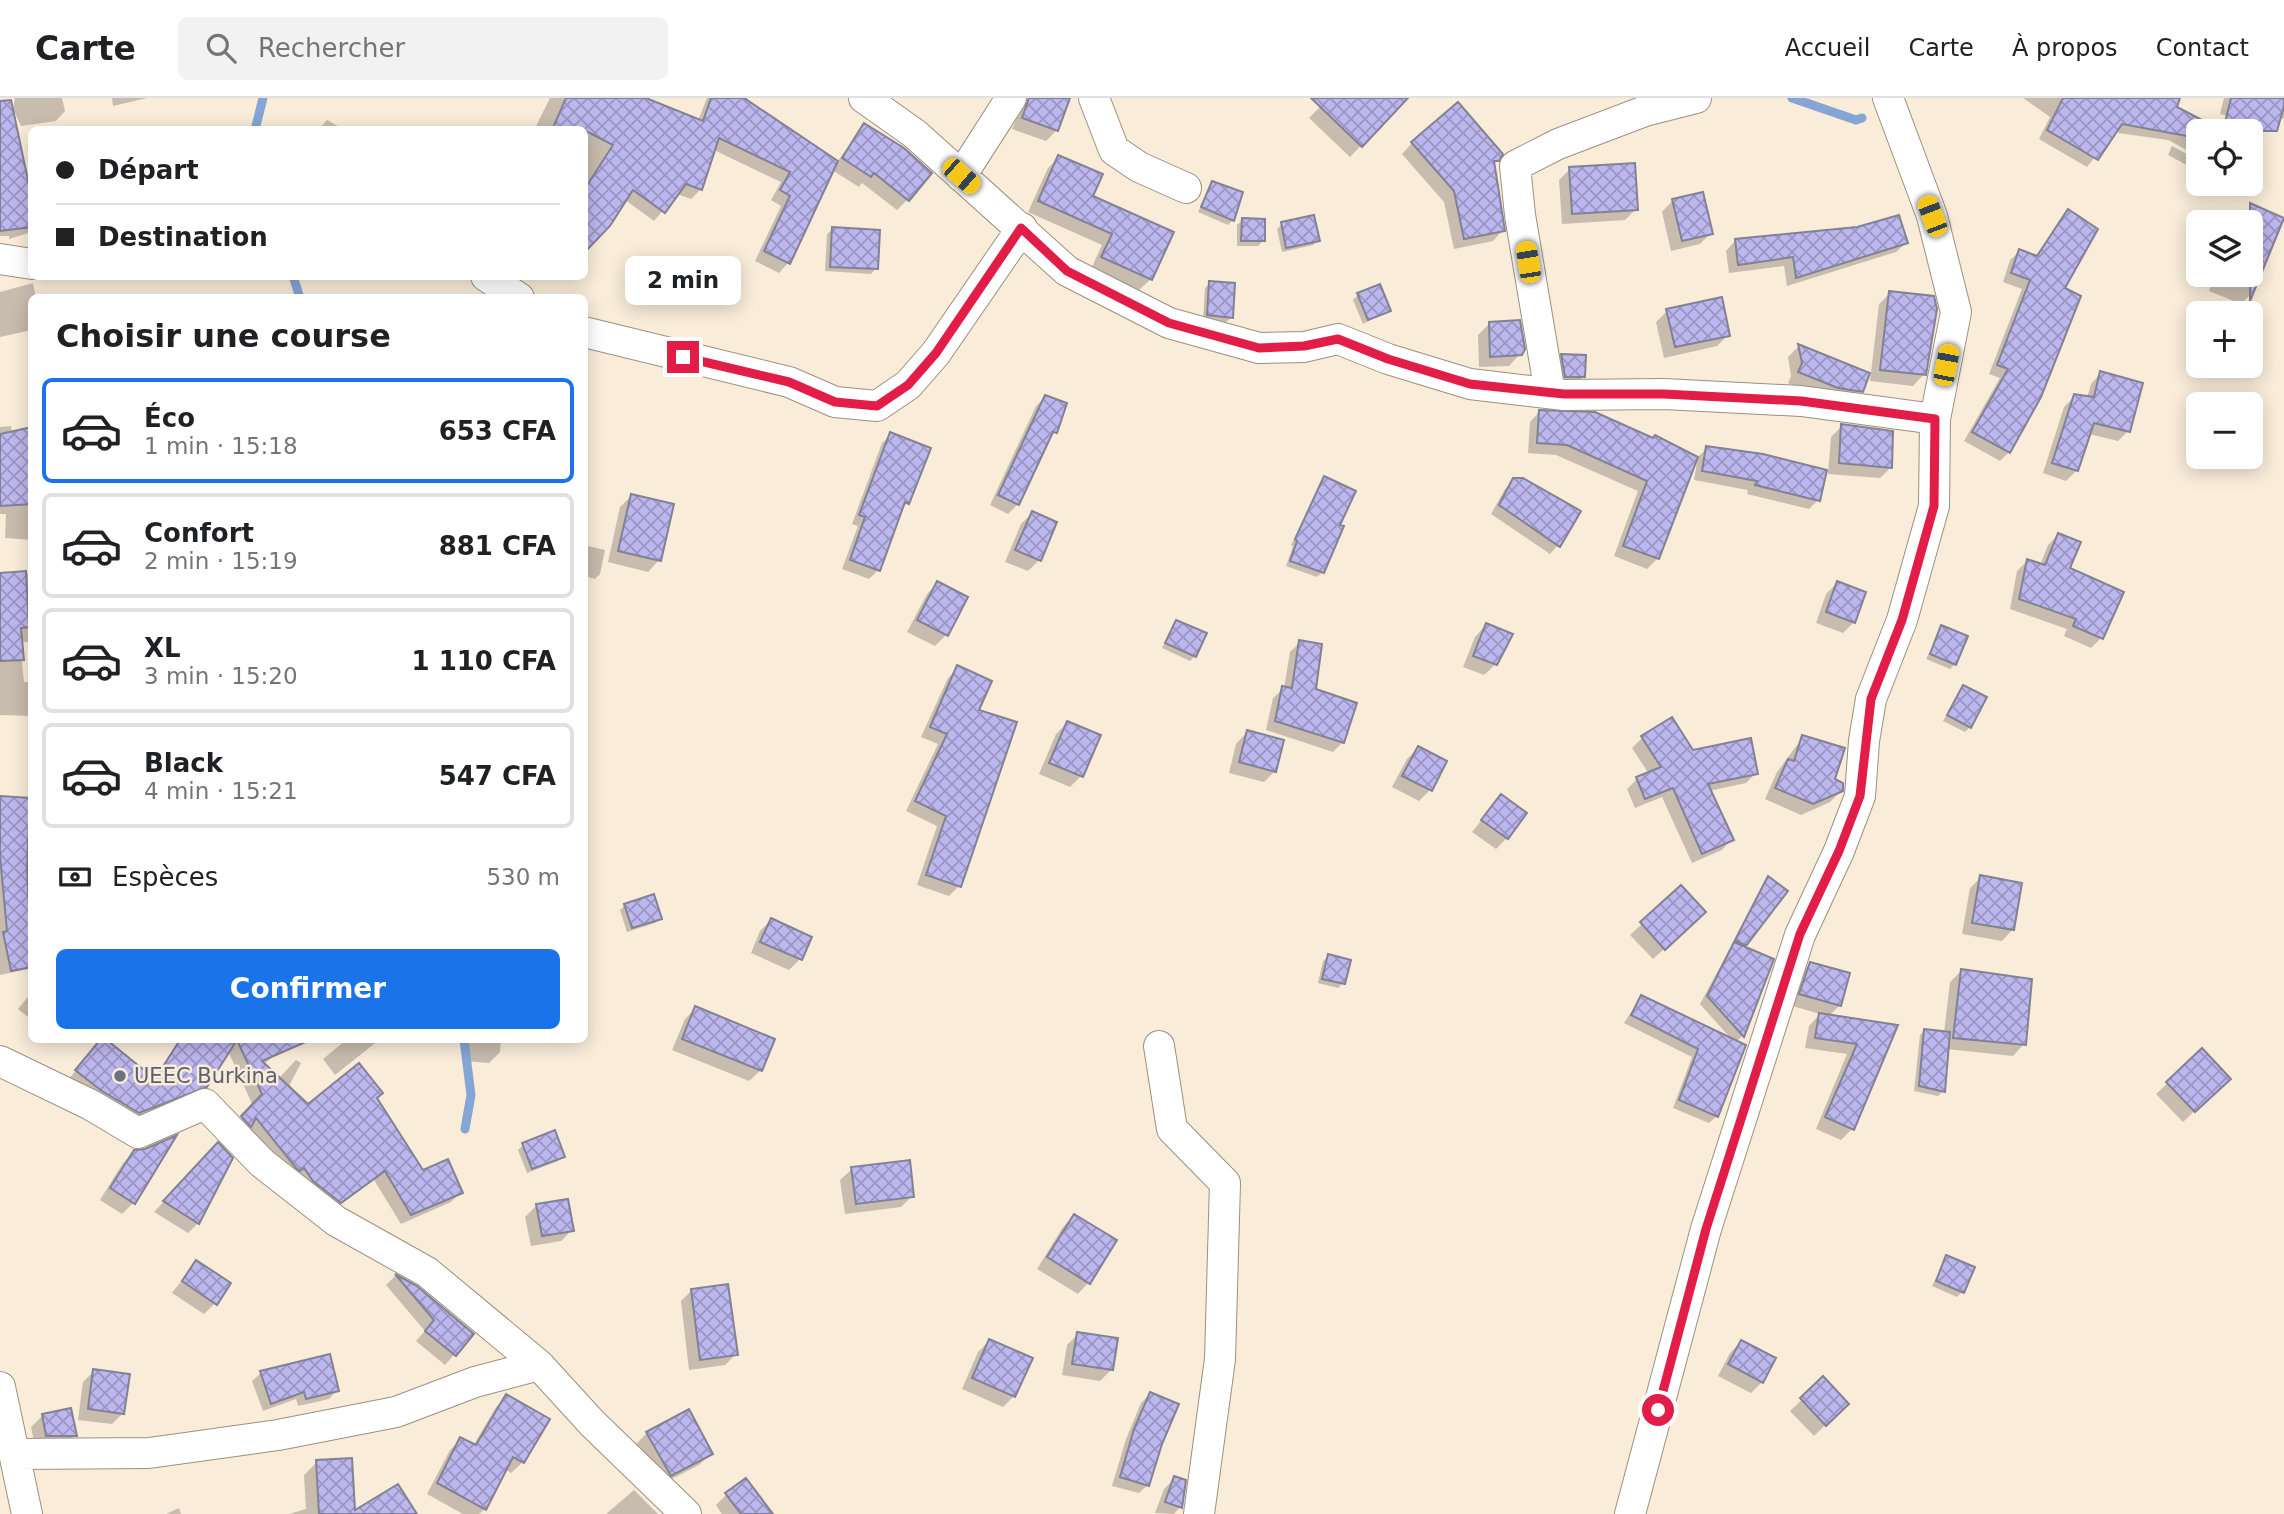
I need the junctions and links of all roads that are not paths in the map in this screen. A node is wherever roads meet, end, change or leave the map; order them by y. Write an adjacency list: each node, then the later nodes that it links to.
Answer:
1 (864, 98): 6 (street)
2 (1011, 98): 6 (street)
3 (1094, 98): 7 (street)
4 (1696, 98): 14 (street)
5 (1888, 98): 15 (street)
6 (961, 176): 8 (street)
7 (1186, 188)
8 (1021, 228): 13 (street); 14 (street)
9 (0, 259): 10 (street)
10 (28, 263)
11 (492, 280): 12 (street)
12 (513, 294)
13 (588, 333)
14 (1550, 393): 15 (street)
15 (1935, 419): 24 (street)
16 (1159, 1045): 23 (street)
17 (0, 1061): 18 (street)
18 (539, 1365): 20 (street); 22 (street)
19 (0, 1387): 20 (street)
20 (17, 1454): 21 (street)
21 (27, 1514)
22 (686, 1514)
23 (1199, 1514)
24 (1630, 1514)

